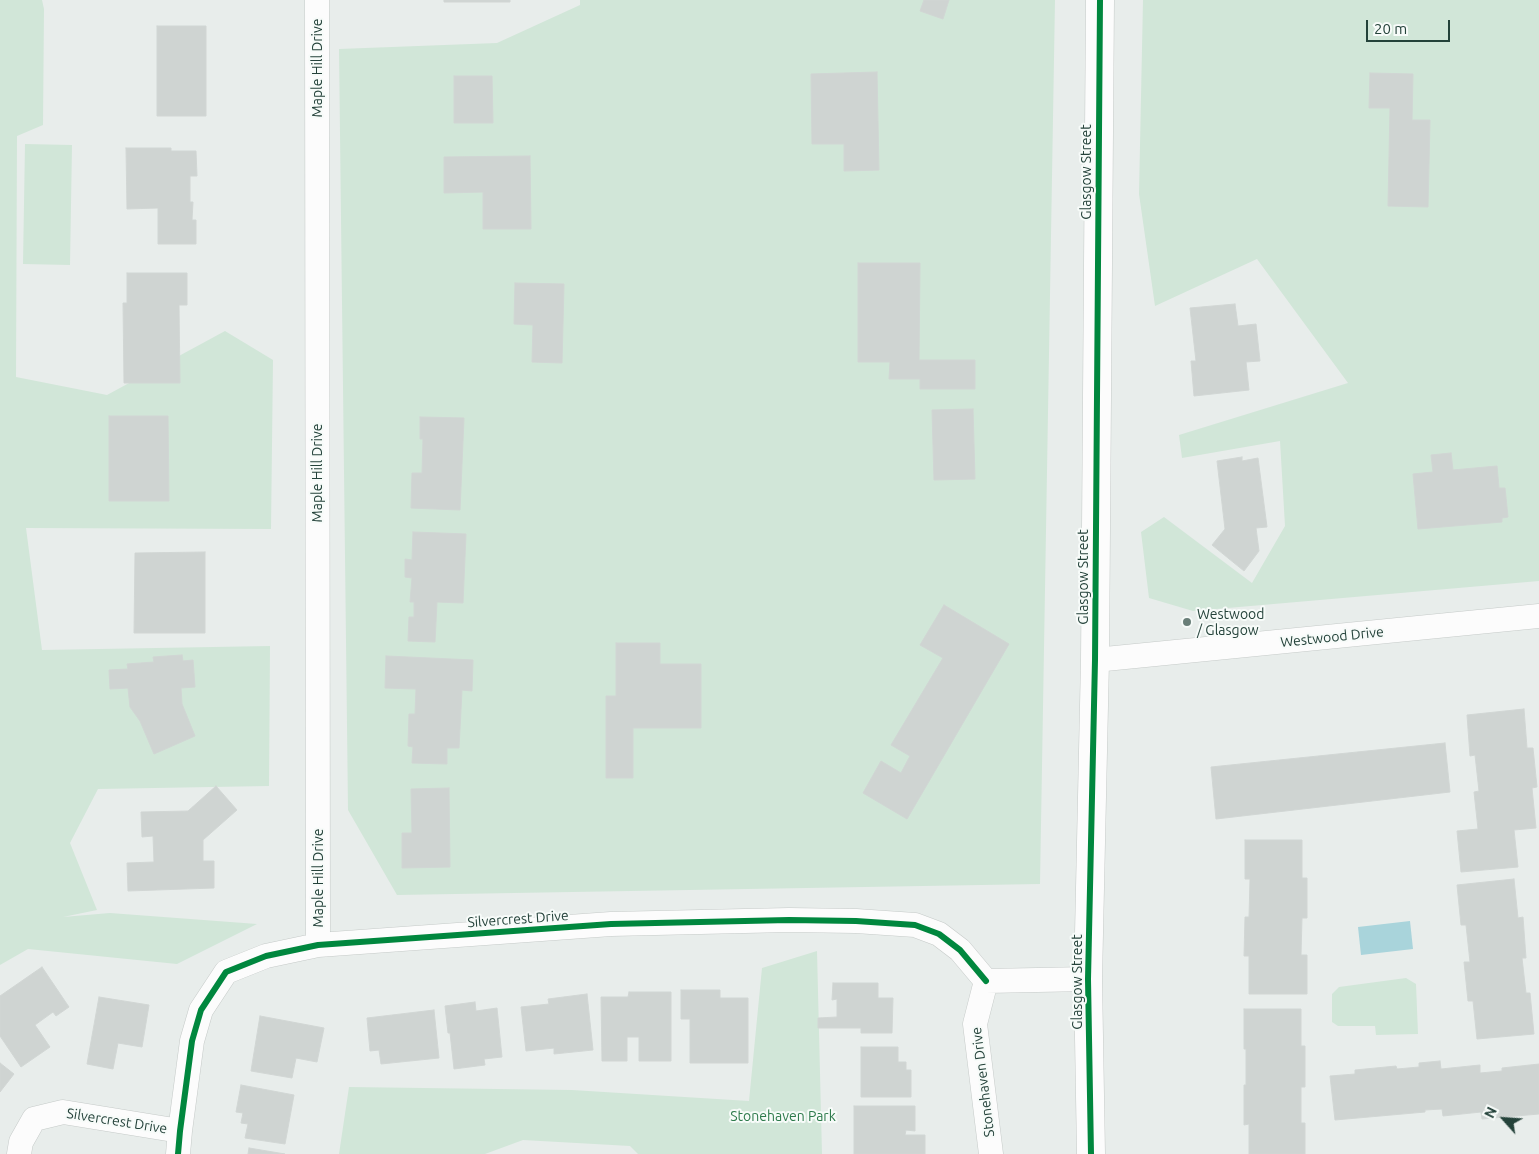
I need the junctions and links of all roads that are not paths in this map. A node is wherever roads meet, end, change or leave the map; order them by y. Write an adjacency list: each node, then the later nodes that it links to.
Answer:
1 (317, 0): 5 (street, Maple Hill Drive)
2 (1100, 0): 4 (street, Glasgow Street)
3 (1539, 616): 4 (street, Westwood Drive)
4 (1095, 660): 6 (street, Glasgow Street)
5 (318, 945): 7 (street, Silvercrest Drive); 8 (street, Silvercrest Drive)
6 (1088, 978): 7 (street); 11 (street, Glasgow Street)
7 (986, 981): 10 (street, Stonehaven Drive)
8 (179, 1142): 9 (street, Silvercrest Drive)
9 (19, 1154)
10 (991, 1154)
11 (1091, 1154)

